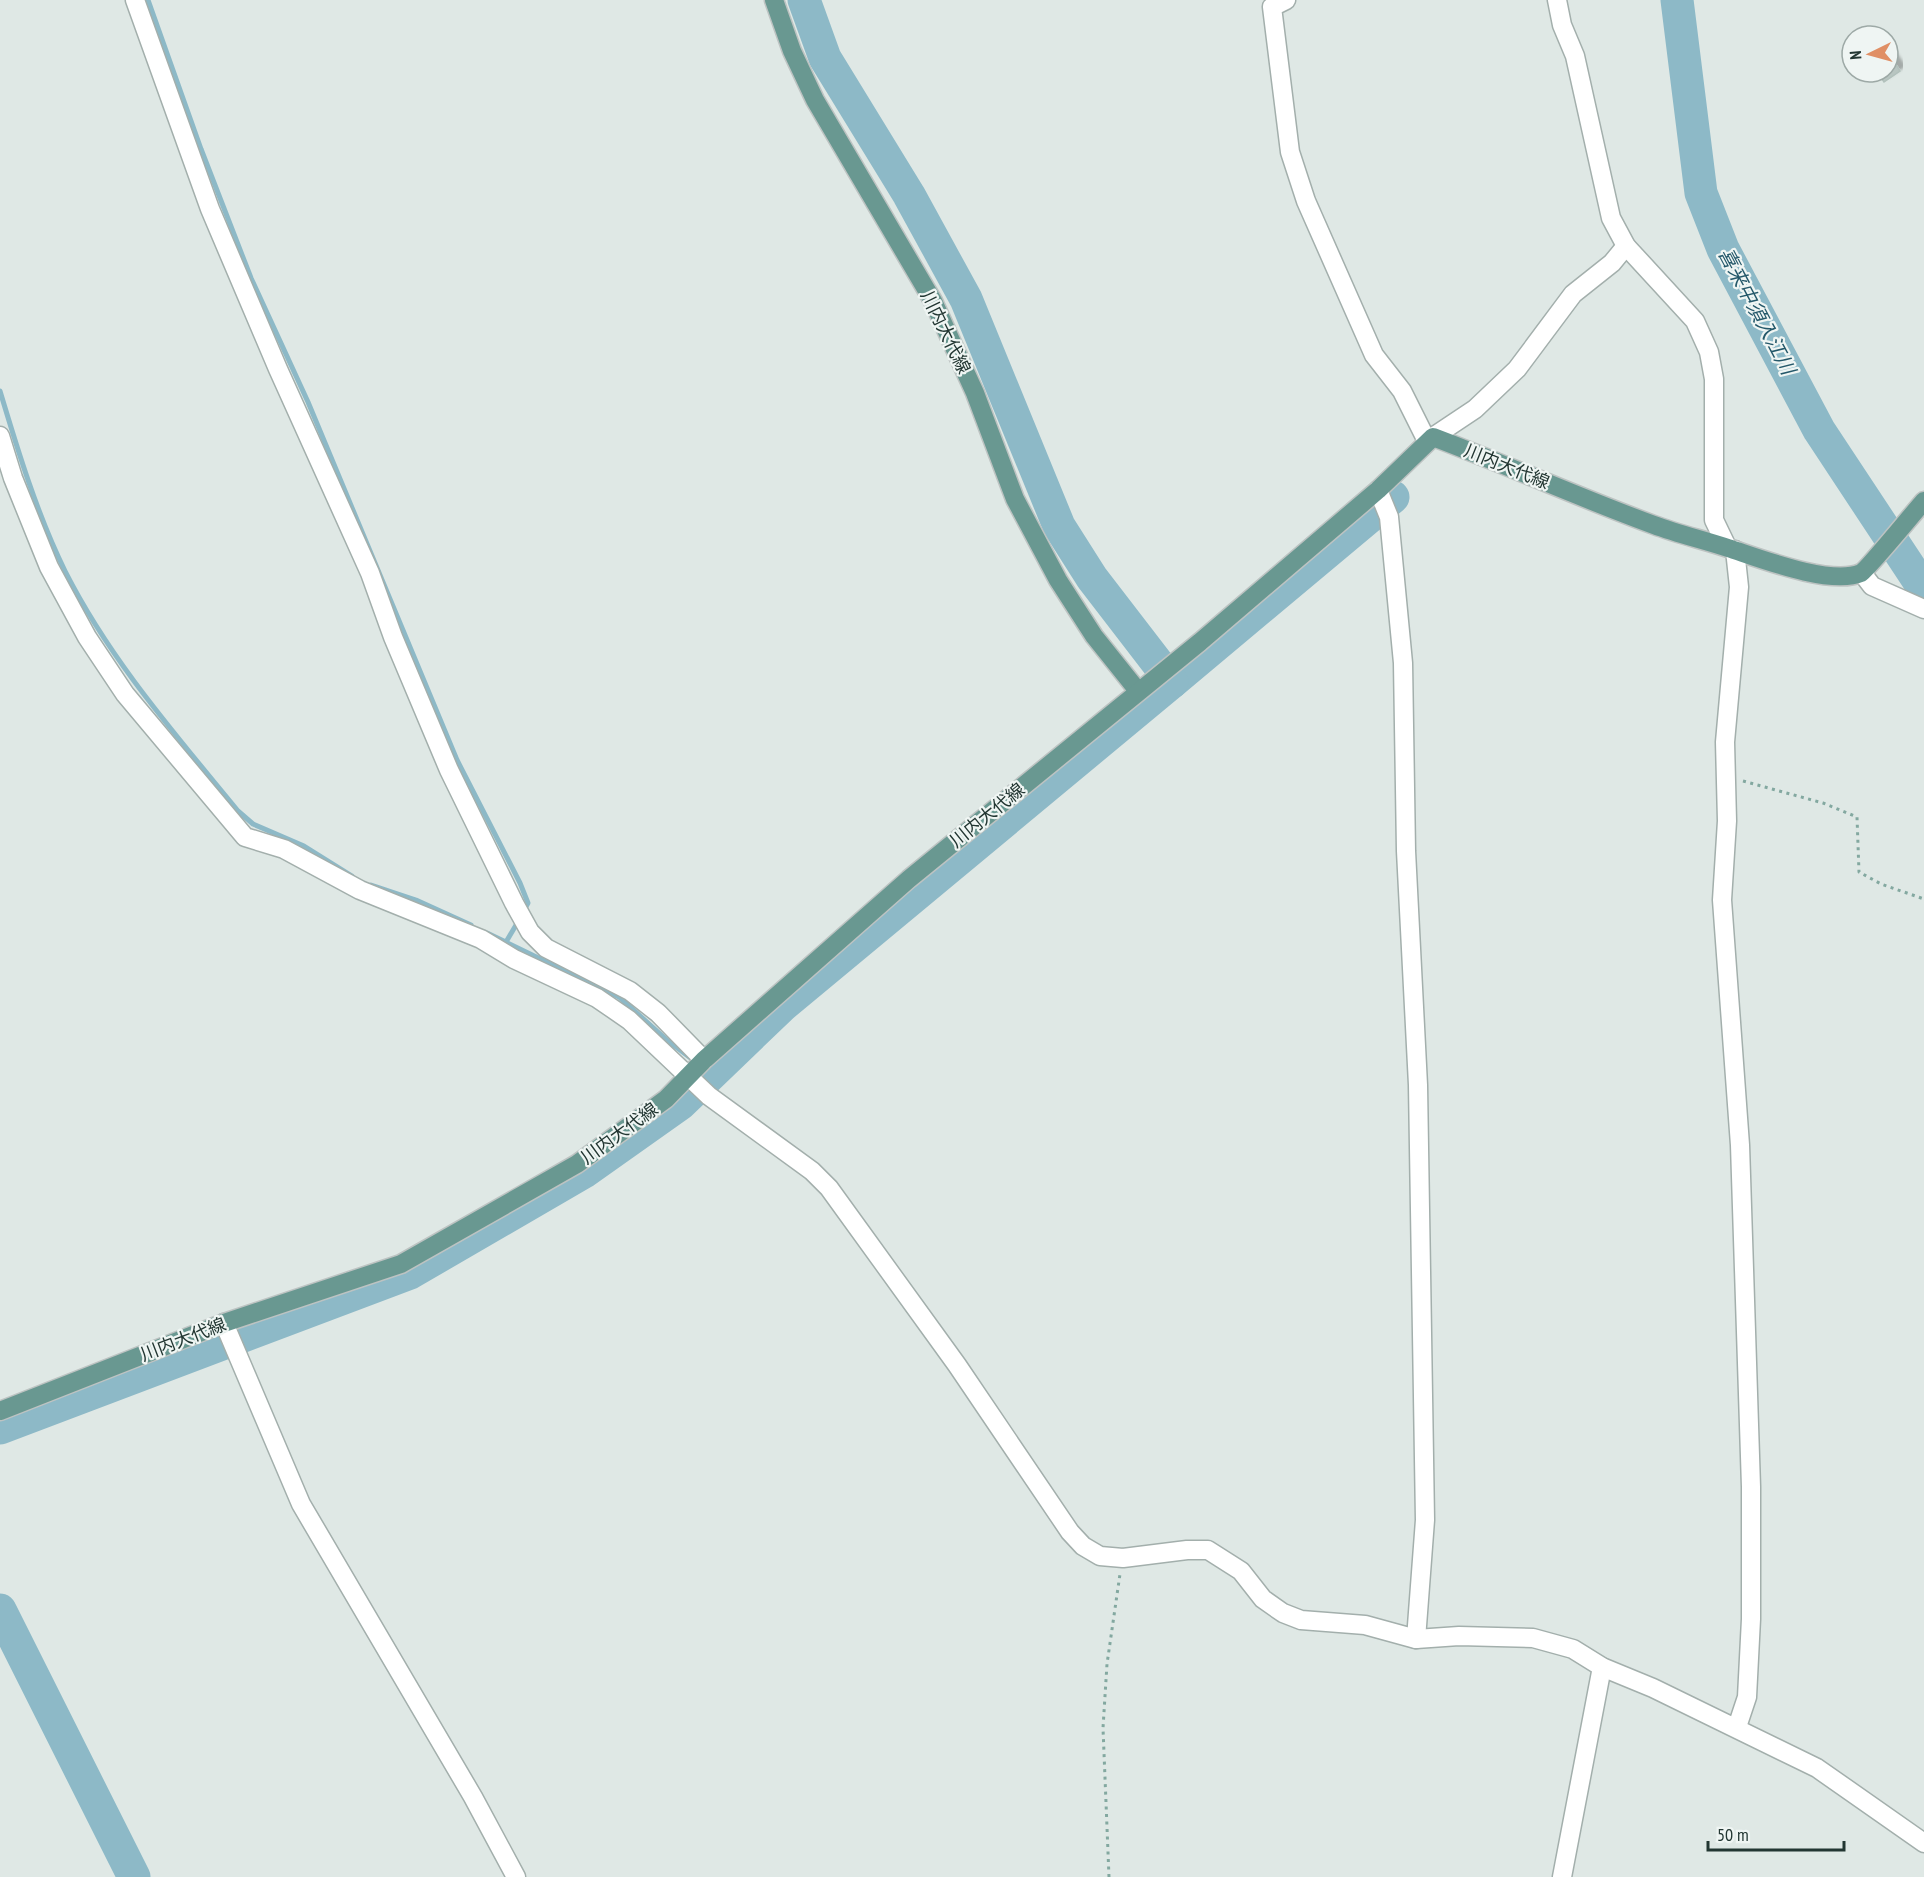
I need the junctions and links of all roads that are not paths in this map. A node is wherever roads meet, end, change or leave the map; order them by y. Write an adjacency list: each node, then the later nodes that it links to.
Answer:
1 (135, 0): 14 (street)
2 (774, 0): 13 (main road, 川内大代線)
3 (1286, 0): 7 (street)
4 (1557, 0): 5 (street)
5 (1626, 246): 7 (street); 10 (street)
6 (0, 436): 14 (street)
7 (1430, 439): 8 (main road, 川内大代線); 10 (main road, 川内大代線)
8 (1379, 492): 13 (main road, 川内大代線); 17 (street)
9 (1924, 501): 11 (main road)
10 (1731, 549): 11 (main road, 川内大代線); 19 (street)
11 (1862, 573): 12 (street)
12 (1924, 609)
13 (1138, 691): 14 (main road, 川内大代線)
14 (697, 1071): 15 (main road, 川内大代線); 17 (street)
15 (224, 1323): 16 (main road, 川内大代線); 21 (street)
16 (0, 1411)
17 (1418, 1624): 18 (street)
18 (1602, 1667): 19 (street); 22 (street)
19 (1737, 1727): 20 (street)
20 (1924, 1843)
21 (516, 1877)
22 (1562, 1877)

